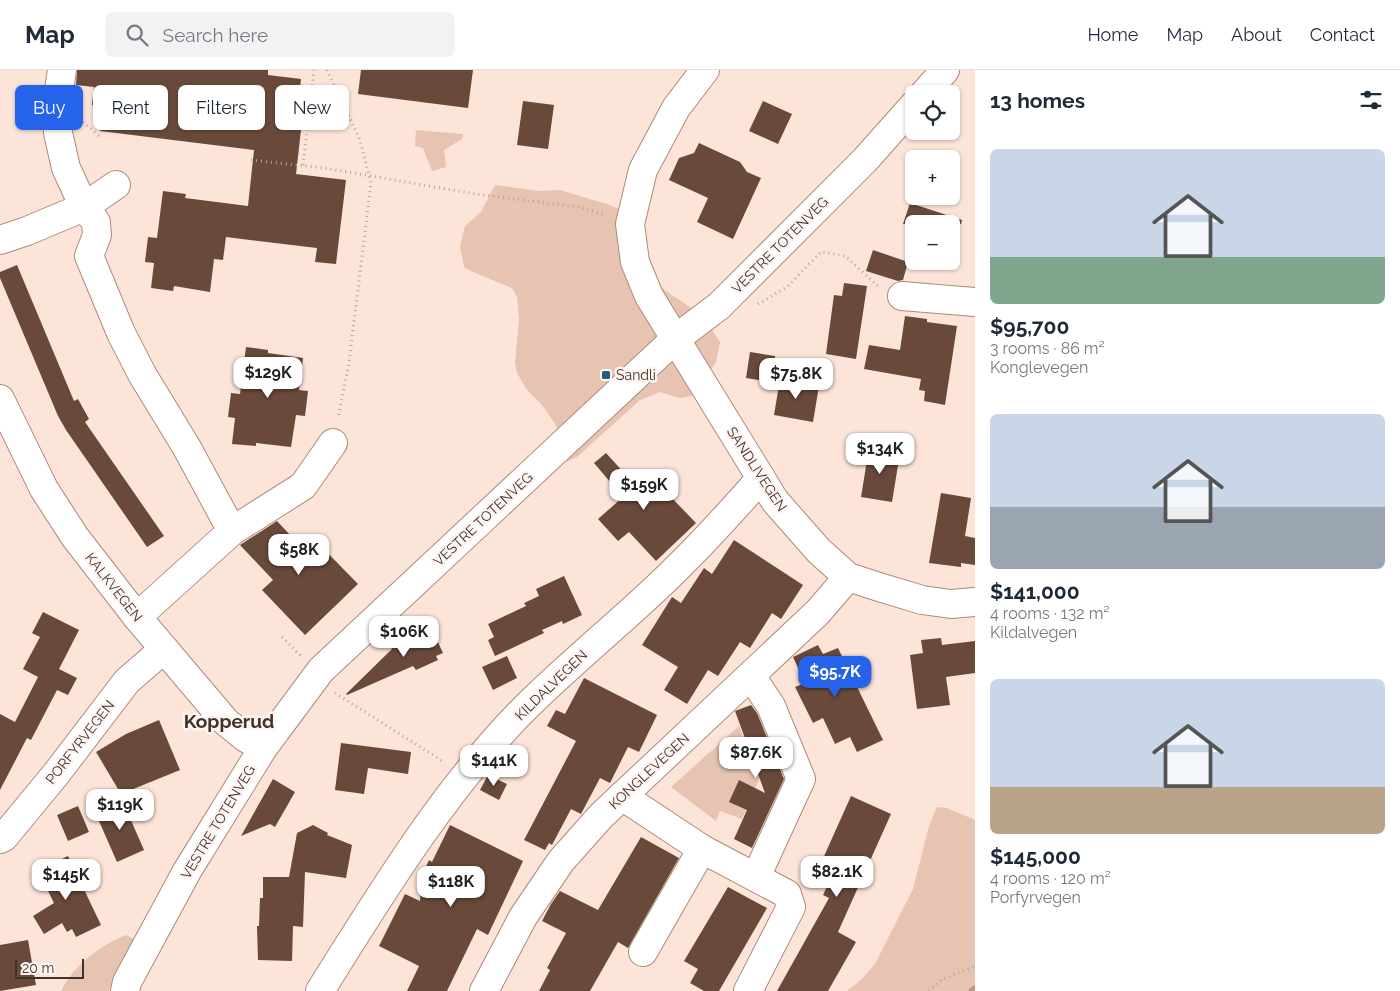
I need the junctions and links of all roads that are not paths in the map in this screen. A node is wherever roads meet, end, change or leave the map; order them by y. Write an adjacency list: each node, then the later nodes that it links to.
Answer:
1 (62, 70): 7 (street)
2 (705, 70): 11 (street, SANDLIVEGEN)
3 (945, 70): 4 (street)
4 (932, 85)
5 (905, 115): 11 (street, VESTRE TOTENVEG)
6 (116, 185): 7 (street)
7 (84, 207): 8 (street); 15 (street)
8 (0, 240)
9 (902, 296): 10 (street)
10 (975, 302)
11 (674, 340): 14 (street, SANDLIVEGEN); 21 (street, VESTRE TOTENVEG)
12 (0, 399): 18 (street, KALKVEGEN)
13 (333, 443): 15 (street)
14 (761, 478): 16 (street, SANDLIVEGEN); 28 (street, KILDALVEGEN)
15 (232, 531): 18 (street)
16 (848, 577): 17 (street, SANDLIVEGEN); 20 (street, KONGLEVEGEN)
17 (975, 602)
18 (137, 617): 19 (street, KALKVEGEN)
19 (164, 649): 21 (street, KALKVEGEN); 23 (street, PORFYRVEGEN)
20 (751, 676): 22 (street, KONGLEVEGEN); 25 (street)
21 (263, 748): 27 (street, VESTRE TOTENVEG)
22 (622, 796): 24 (street); 29 (street, KONGLEVEGEN)
23 (0, 839)
24 (702, 849): 25 (street); 26 (street)
25 (756, 877): 30 (street)
26 (644, 952)
27 (125, 991)
28 (320, 991)
29 (484, 991)
30 (748, 991)

